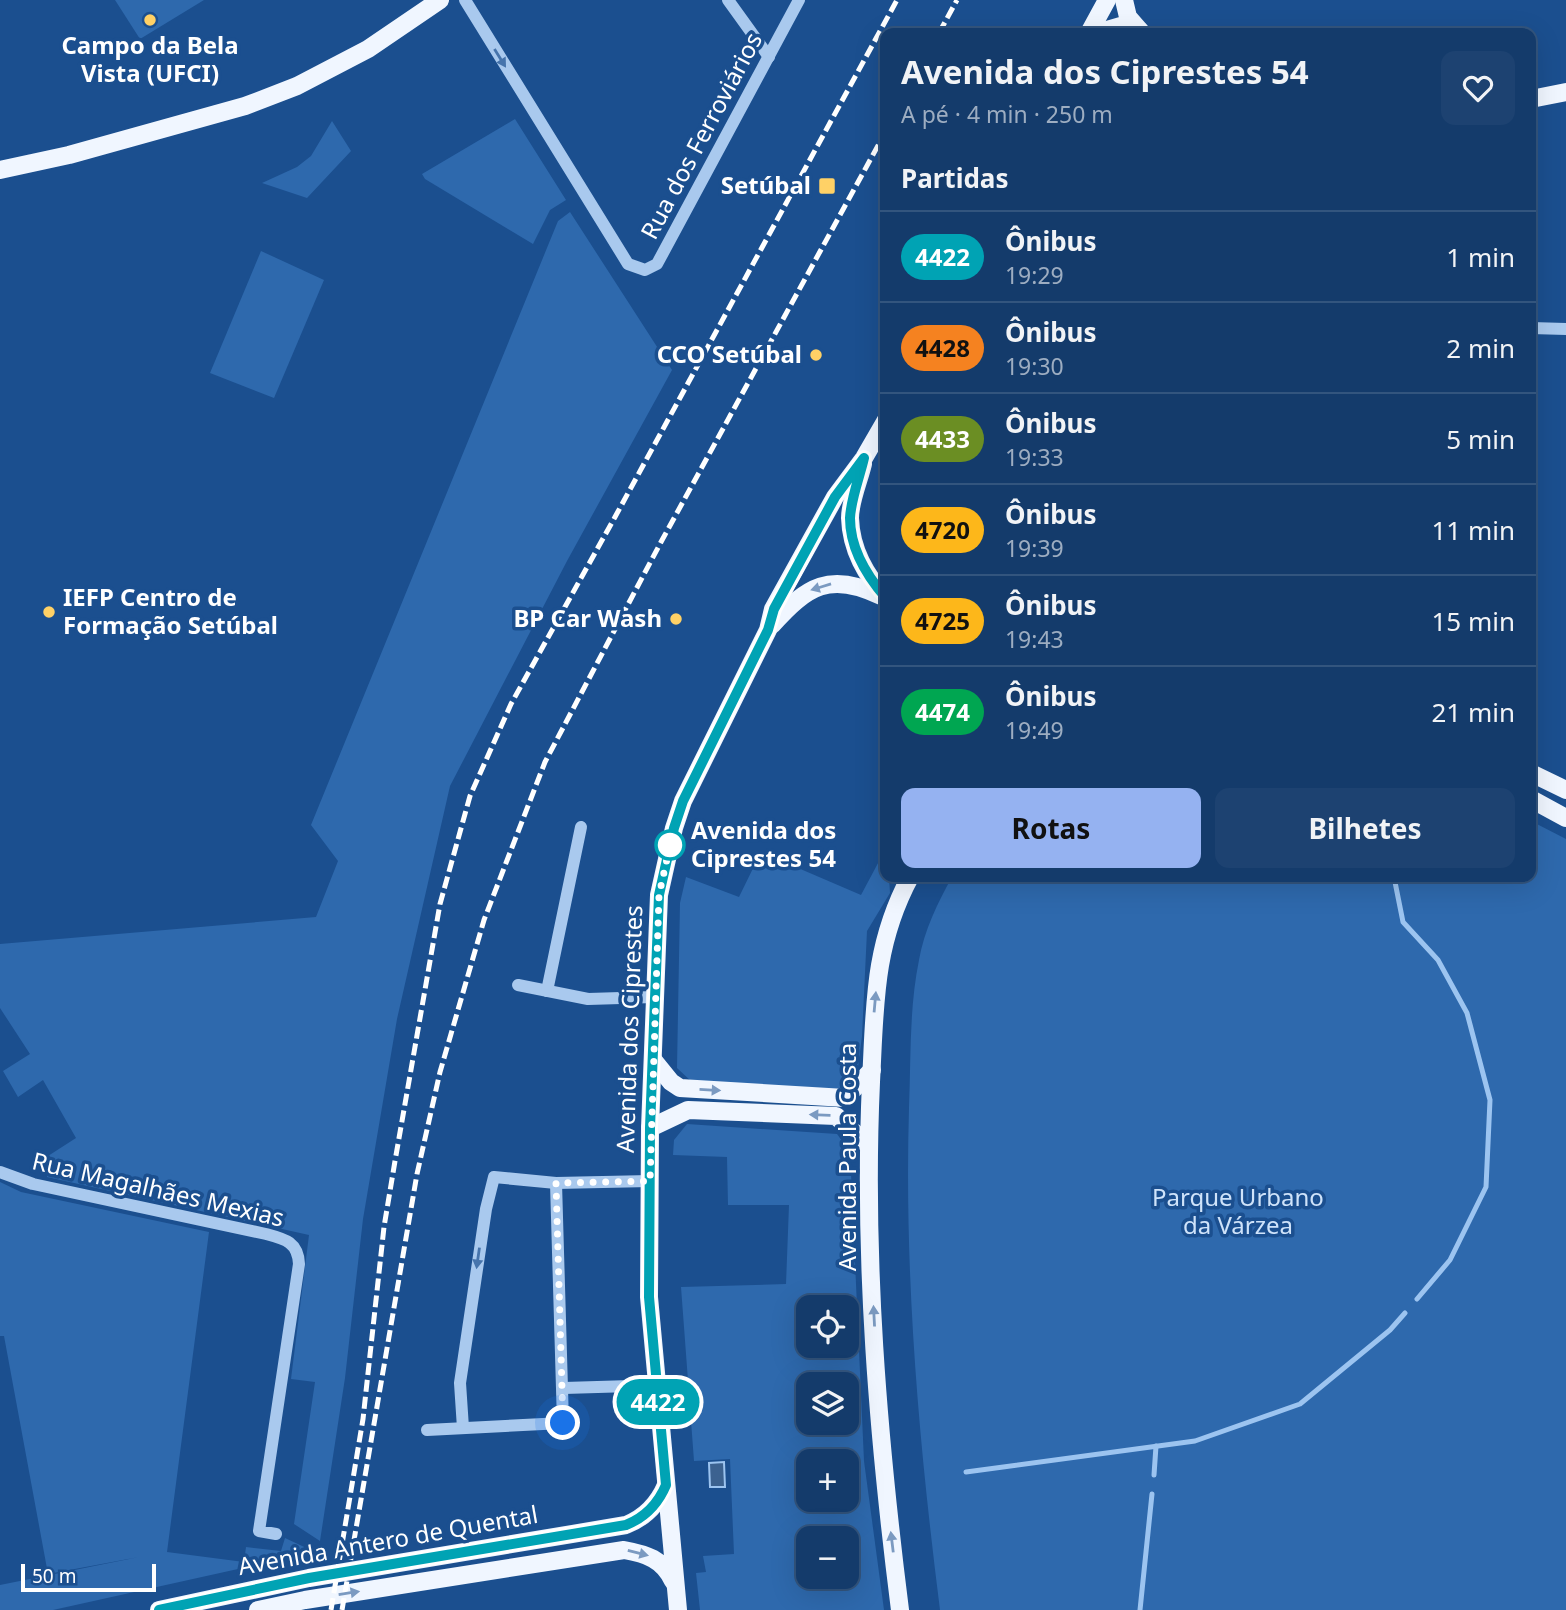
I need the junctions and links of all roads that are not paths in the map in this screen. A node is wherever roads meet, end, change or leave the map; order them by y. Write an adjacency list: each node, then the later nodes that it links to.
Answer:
1 (440, 0): 12 (main road)
2 (464, 0): 9 (street, Rua dos Ferroviários, one-way to 9)
3 (728, 0): 9 (street)
4 (799, 0): 9 (street, Rua dos Ferroviários)
5 (1107, 0): 7 (main road)
6 (1124, 0): 8 (main road)
7 (1091, 28)
8 (1138, 28)
9 (769, 57)
10 (1566, 92): 11 (main road)
11 (1536, 98)
12 (0, 170)
13 (1536, 328): 14 (street)
14 (1566, 328)
15 (880, 430): 16 (main road, Avenida dos Ciprestes)
16 (864, 458): 17 (main road); 19 (main road, Avenida dos Ciprestes)
17 (880, 591)
18 (880, 595): 19 (main road, one-way to 19)
19 (768, 630): 28 (main road, Avenida dos Ciprestes)
20 (1536, 775): 21 (main road)
21 (1566, 790)
22 (1536, 802): 23 (main road)
23 (1566, 818)
24 (581, 827): 27 (street)
25 (908, 882): 30 (main road, Avenida Paula Costa, one-way to 25)
26 (517, 985): 27 (street)
27 (547, 991): 28 (street)
28 (654, 997): 29 (main road, Avenida dos Ciprestes)
29 (654, 1060): 30 (main road, one-way to 30); 31 (main road, Avenida dos Ciprestes)
30 (872, 1070): 32 (main road, Avenida Paula Costa)
31 (650, 1128): 32 (main road, one-way to 31); 34 (main road, Avenida dos Ciprestes)
32 (868, 1145): 46 (main road, Avenida Paula Costa, one-way to 32)
33 (0, 1172): 41 (street, Rua Magalhães Mexias)
34 (650, 1181): 35 (street); 40 (main road, Avenida dos Ciprestes)
35 (556, 1183): 37 (street); 38 (street, one-way to 38)
36 (631, 1386): 37 (street)
37 (564, 1388): 38 (street)
38 (463, 1428): 39 (street)
39 (427, 1430)
40 (666, 1485): 42 (main road, Avenida dos Ciprestes); 43 (main road, Avenida Antero de Quental)
41 (276, 1534)
42 (675, 1584): 44 (main road, Avenida Antero de Quental, one-way to 42); 45 (main road, Avenida dos Ciprestes)
43 (159, 1610)
44 (258, 1610)
45 (678, 1610)
46 (901, 1610)

